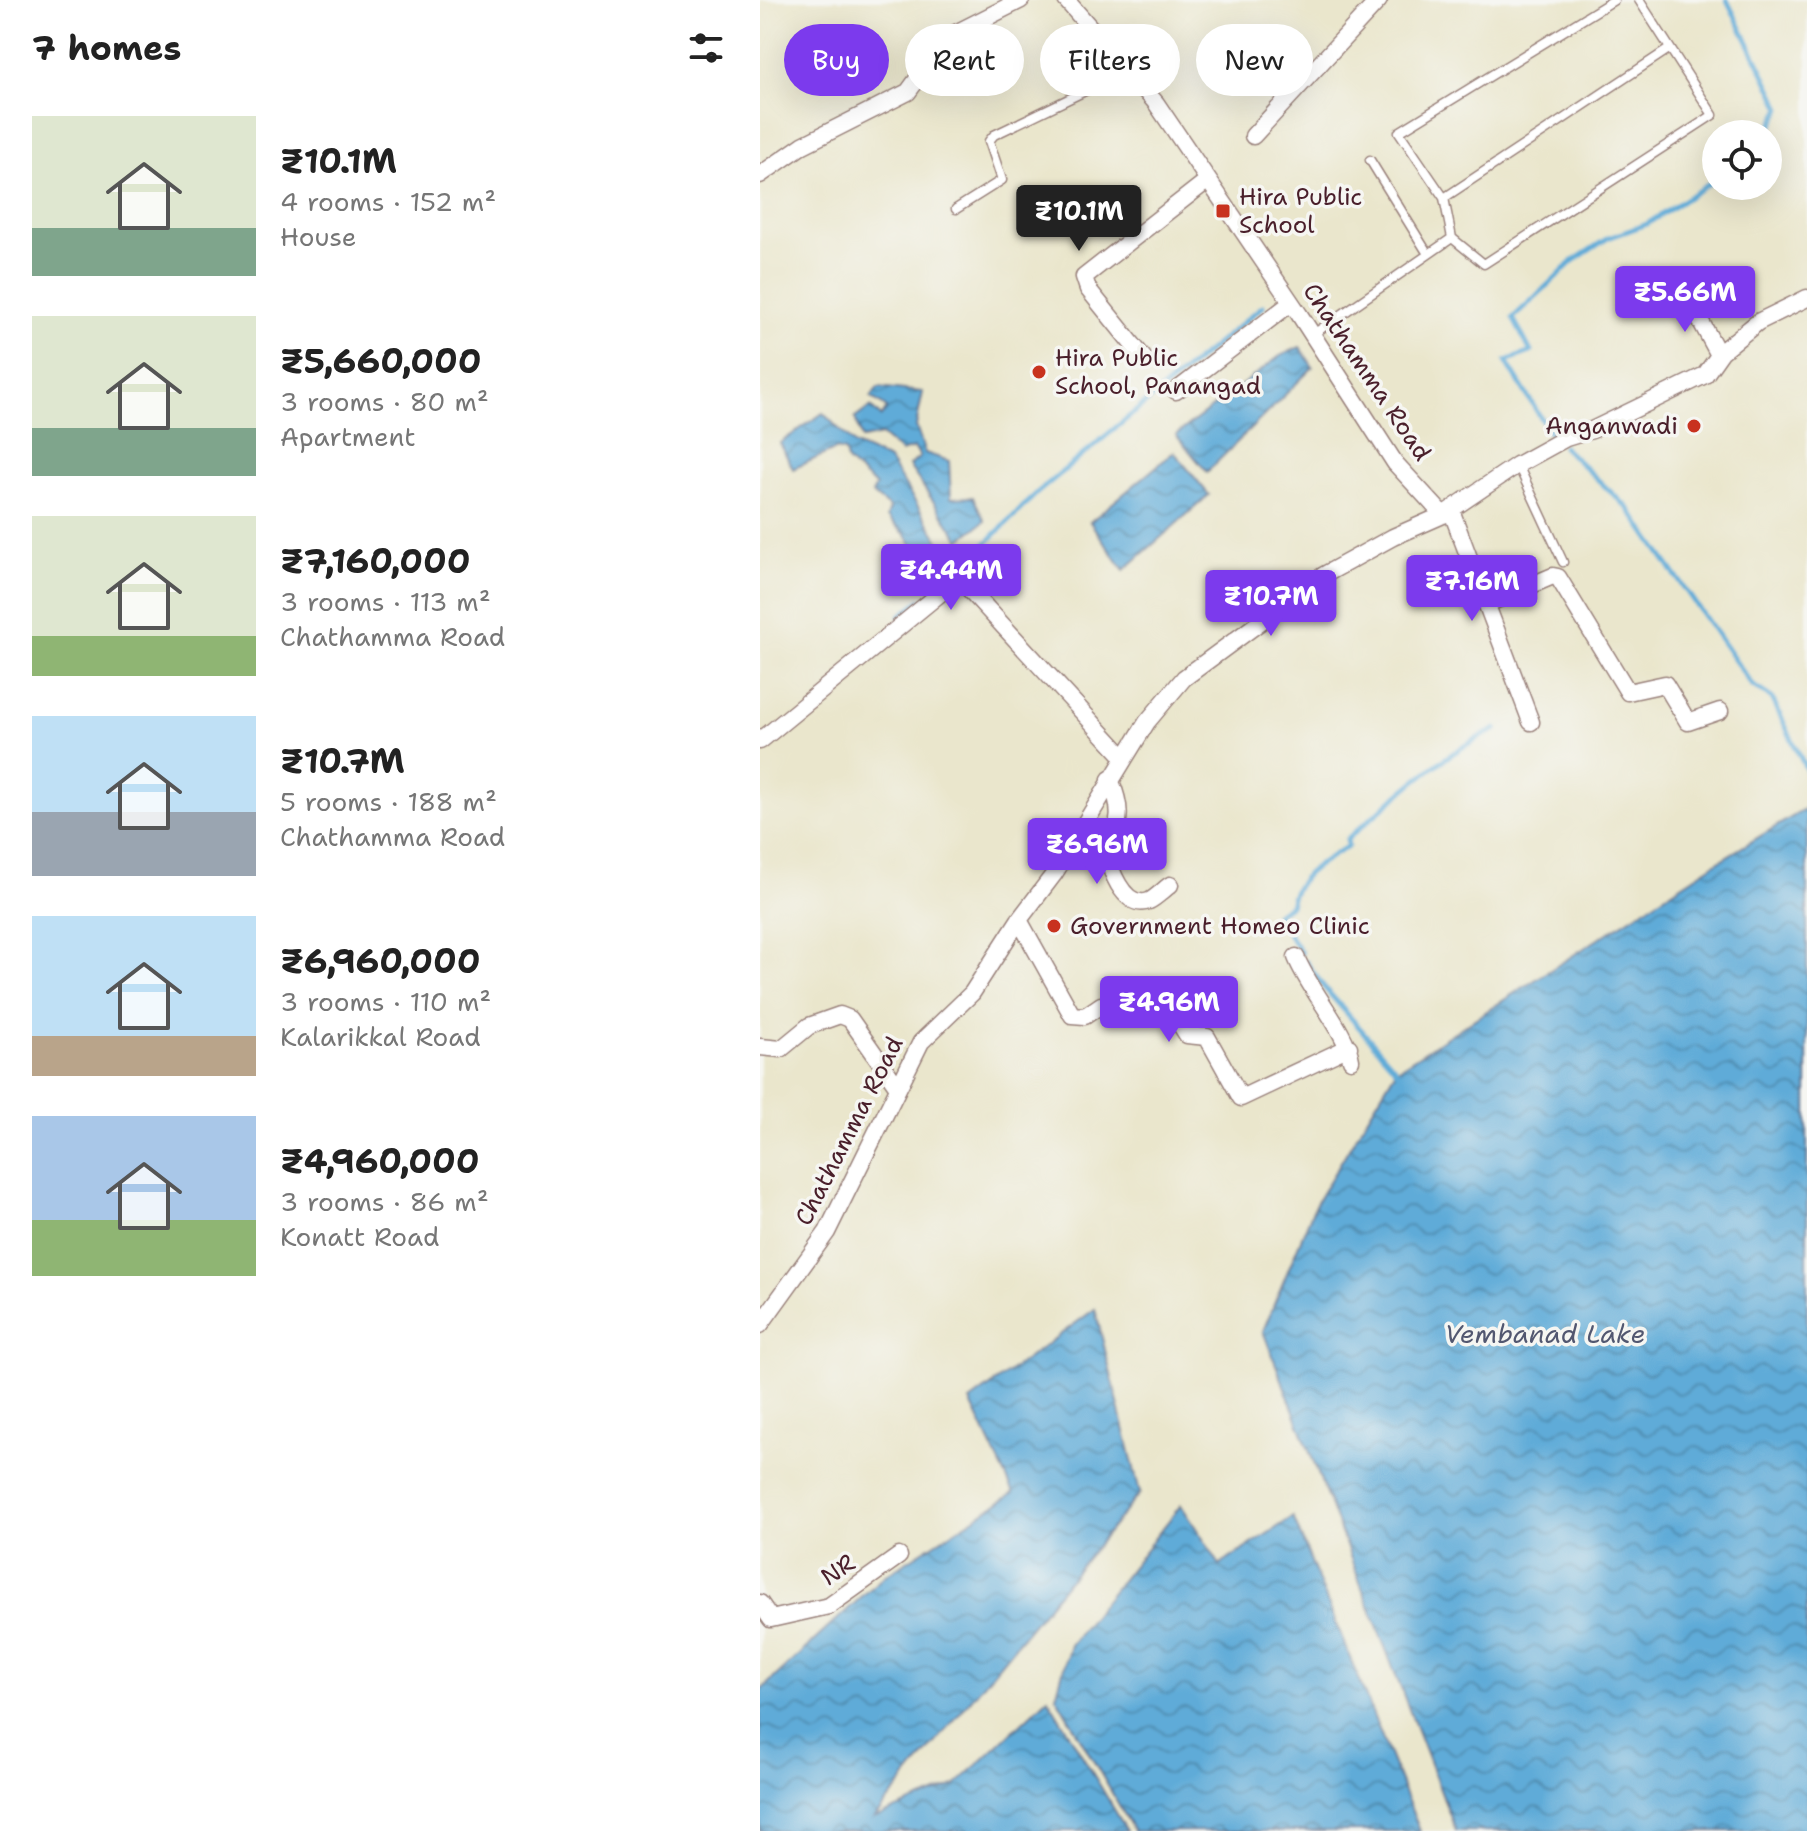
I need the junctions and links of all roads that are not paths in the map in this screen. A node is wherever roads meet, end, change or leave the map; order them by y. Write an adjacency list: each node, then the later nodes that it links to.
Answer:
1 (1021, 0): 12 (street)
2 (1066, 0): 6 (street, Chathamma Road)
3 (1379, 0): 10 (street)
4 (1614, 0): 14 (lane)
5 (1639, 0): 7 (lane)
6 (1087, 24)
7 (1669, 49): 14 (lane); 16 (lane)
8 (1075, 96): 15 (lane)
9 (1150, 96): 13 (street, Chathamma Road)
10 (1253, 136)
11 (1370, 160): 17 (lane)
12 (760, 175)
13 (1208, 180): 20 (street, Chathamma Road); 23 (street)
14 (1444, 198): 16 (lane)
15 (956, 209)
16 (1452, 238): 17 (lane)
17 (1428, 254): 21 (lane)
18 (1695, 297): 22 (street)
19 (1807, 298): 22 (street)
20 (1291, 303): 21 (street, Chathamma Road); 24 (street)
21 (1312, 335): 26 (street, Chathamma Road)
22 (1719, 355): 25 (street)
23 (1146, 361)
24 (1176, 391)
25 (1517, 465): 26 (street); 27 (lane)
26 (1447, 513): 28 (street); 32 (street, Chathamma Road)
27 (1563, 562)
28 (1487, 604): 29 (street); 30 (street)
29 (1720, 711)
30 (1531, 722)
31 (760, 741): 32 (street)
32 (1124, 757): 33 (street, Chathamma Road)
33 (1110, 779): 34 (street); 35 (street, Chathamma Road)
34 (1170, 885)
35 (1019, 920): 36 (street); 38 (street, Chathamma Road)
36 (1296, 957)
37 (760, 1047): 38 (street)
38 (897, 1086): 39 (street, Chathamma Road)
39 (760, 1325)
40 (899, 1556): 41 (street, NR)
41 (760, 1603)

